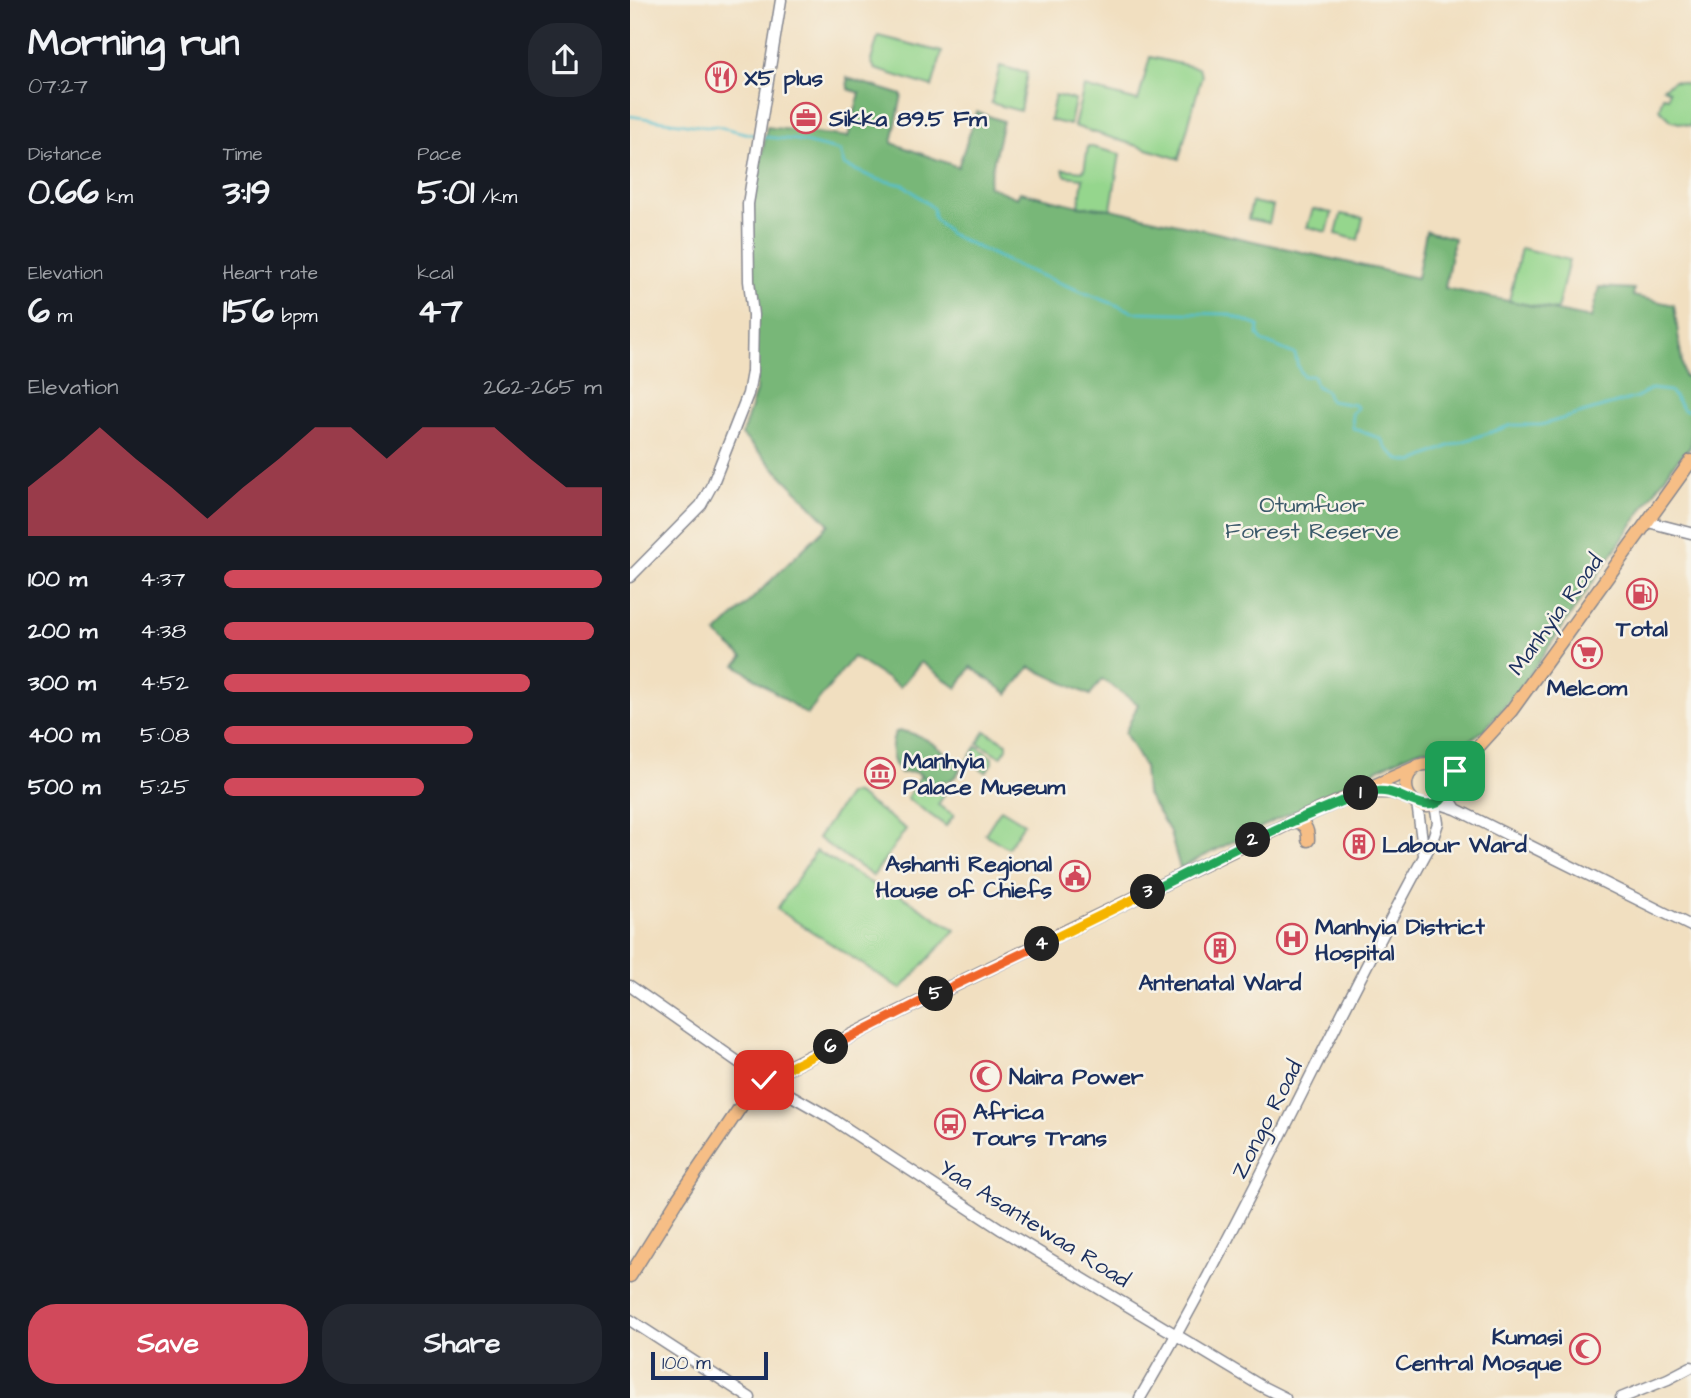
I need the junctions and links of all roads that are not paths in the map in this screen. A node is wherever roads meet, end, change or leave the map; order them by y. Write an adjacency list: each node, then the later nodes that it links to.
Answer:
1 (781, 0): 5 (street)
2 (1691, 461): 3 (main road, Manhyia Road)
3 (1648, 522): 4 (street); 6 (main road, Manhyia Road)
4 (1691, 533)
5 (630, 576)
6 (1464, 757): 7 (main road, Manhyia Road); 9 (main road)
7 (1427, 765): 8 (main road, Manhyia Road); 9 (main road); 10 (main road)
8 (1357, 794): 10 (main road); 11 (main road, Manhyia Road)
9 (1442, 796): 10 (main road); 13 (street, Zongo Road); 14 (street)
10 (1414, 801): 13 (street)
11 (1294, 821): 12 (main road); 16 (main road, Manhyia Road)
12 (1308, 840)
13 (1424, 855): 19 (street, Zongo Road)
14 (1691, 926)
15 (630, 986): 16 (street, Yaa Asantewaa Road)
16 (764, 1080): 17 (main road, Manhyia Road); 19 (street, Yaa Asantewaa Road)
17 (630, 1276)
18 (630, 1320): 21 (street)
19 (1177, 1336): 22 (street, Zongo Road); 23 (street, Yaa Asantewaa Road)
20 (1691, 1367): 24 (street)
21 (750, 1398)
22 (1140, 1398)
23 (1285, 1398)
24 (1621, 1398)

